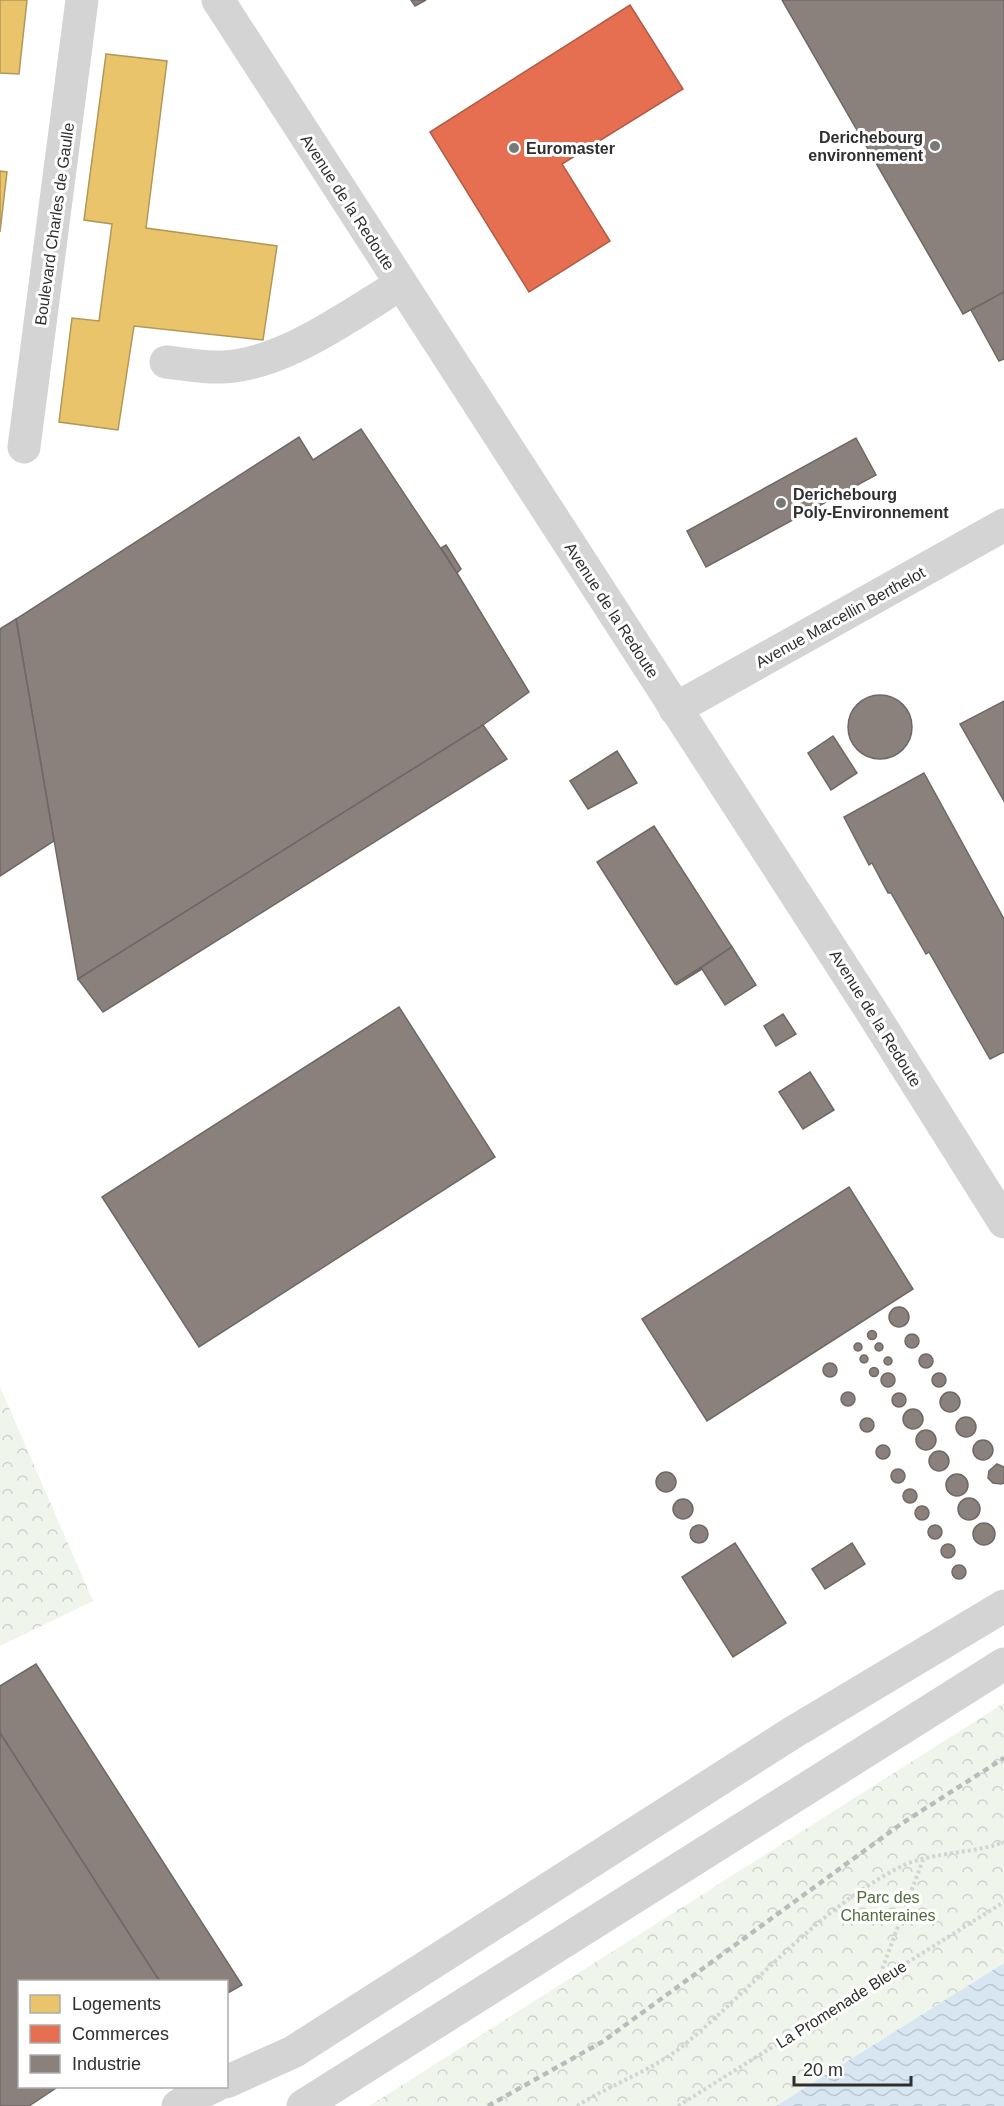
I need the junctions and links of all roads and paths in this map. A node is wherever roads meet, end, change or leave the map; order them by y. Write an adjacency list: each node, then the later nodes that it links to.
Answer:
1 (82, 0): 5 (street, Boulevard Charles de Gaulle)
2 (218, 0): 3 (street, Avenue de la Redoute)
3 (401, 284): 4 (street); 7 (street, Avenue de la Redoute)
4 (166, 362)
5 (24, 447)
6 (1004, 525): 7 (street, Avenue Marcellin Berthelot)
7 (675, 709): 8 (street, Avenue de la Redoute)
8 (1004, 1222)
9 (1004, 1606): 15 (street)
10 (1004, 1664): 18 (street)
11 (1004, 1842): 12 (path)
12 (923, 1859): 14 (path); 19 (path)
13 (1004, 1902): 14 (path, La Promenade Bleue)
14 (878, 1981): 20 (path, La Promenade Bleue)
15 (228, 2081)
16 (211, 2088): 17 (street)
17 (178, 2106)
18 (303, 2106)
19 (576, 2106)
20 (678, 2106)

